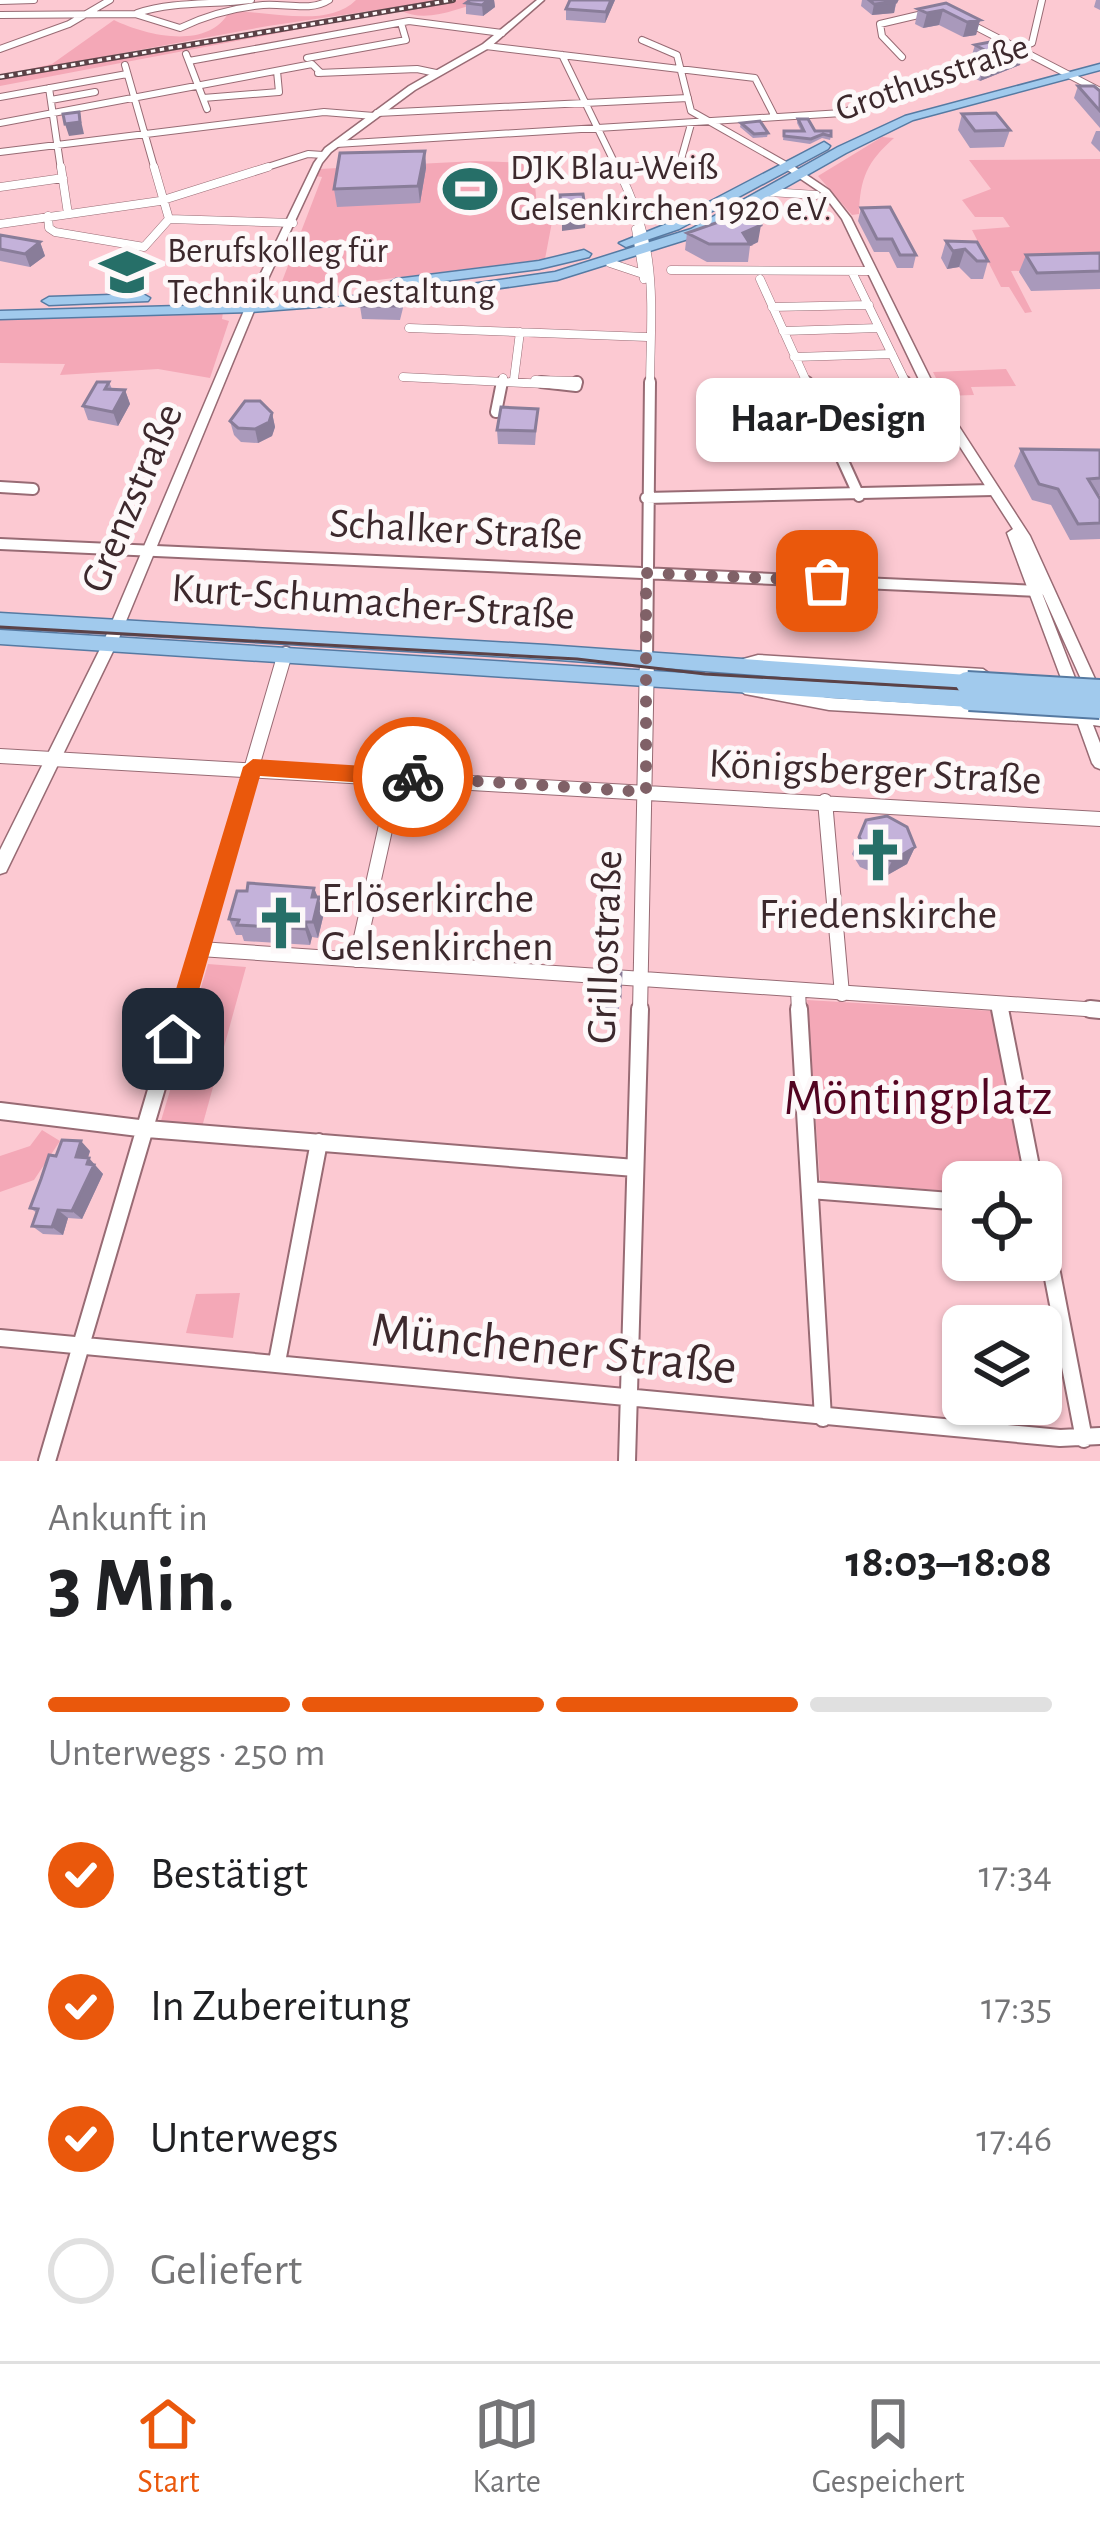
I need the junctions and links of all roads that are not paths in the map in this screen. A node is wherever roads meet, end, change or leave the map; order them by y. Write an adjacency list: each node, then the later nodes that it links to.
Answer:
1 (34, 0): 8 (street)
2 (110, 0): 9 (street)
3 (252, 0): 10 (street)
4 (329, 0): 10 (street)
5 (541, 0): 14 (street)
6 (925, 0): 21 (street)
7 (1042, 0): 18 (street)
8 (0, 1)
9 (87, 14): 10 (street); 11 (street); 19 (street)
10 (135, 14)
11 (0, 15)
12 (956, 16): 18 (street)
13 (405, 22): 14 (street); 16 (street); 23 (street)
14 (502, 33): 17 (street)
15 (642, 40): 25 (street)
16 (291, 42): 23 (street); 29 (street)
17 (486, 46): 20 (street); 28 (street)
18 (1018, 48): 27 (street)
19 (0, 49)
20 (562, 55): 25 (street); 39 (street, Grillostraße)
21 (902, 57)
22 (1100, 57): 27 (main road, Grothusstraße)
23 (314, 67): 26 (street); 28 (street)
24 (1100, 67): 27 (main road, Grothusstraße)
25 (681, 68): 36 (street); 44 (street)
26 (277, 71): 29 (street); 35 (street)
27 (1063, 71): 31 (street); 56 (main road, Grothusstraße)
28 (436, 73): 43 (street)
29 (199, 86): 34 (street); 35 (street)
30 (49, 88): 33 (street); 34 (street); 37 (street)
31 (1100, 91)
32 (95, 92): 37 (street)
33 (0, 97)
34 (134, 98): 42 (street); 49 (street)
35 (203, 98): 40 (street)
36 (688, 98): 39 (street); 45 (street)
37 (51, 100): 42 (street)
38 (870, 103): 44 (street)
39 (581, 105): 41 (street); 48 (street, Grillostraße)
40 (207, 109)
41 (466, 112): 43 (street); 50 (street)
42 (53, 113): 46 (street); 52 (street)
43 (375, 115): 49 (street); 51 (street)
44 (775, 117): 45 (street)
45 (708, 122): 47 (street); 56 (street)
46 (0, 123)
47 (691, 124): 48 (street); 55 (street)
48 (600, 130): 50 (street); 55 (street, Grillostraße)
49 (143, 133): 52 (street); 61 (street)
50 (470, 138): 51 (street)
51 (336, 144): 54 (street)
52 (58, 145): 53 (street); 57 (street)
53 (0, 152)
54 (323, 155): 61 (street); 66 (street, Grenzstraße)
55 (614, 169): 62 (street, Grillostraße)
56 (790, 172): 59 (main road); 60 (street); 68 (street); 69 (main road)
57 (63, 178): 58 (street); 63 (street)
58 (0, 187)
59 (770, 192): 60 (street); 69 (main road)
60 (816, 195): 68 (street)
61 (160, 201): 63 (street); 65 (street)
62 (634, 209): 69 (street, Grillostraße); 69 (street, Grillostraße)
63 (68, 214): 64 (street)
64 (48, 216): 65 (street); 67 (street)
65 (169, 219): 66 (street)
66 (292, 223): 77 (street, Grenzstraße)
67 (2, 227)
68 (852, 237): 72 (street)
69 (643, 240): 70 (main road); 74 (street, Grillostraße); 76 (street, Grillostraße); 77 (main road)
70 (610, 263): 74 (street); 77 (main road)
71 (671, 270): 73 (street)
72 (869, 271): 73 (street); 93 (street)
73 (852, 272): 79 (street)
74 (643, 274): 76 (street, Grillostraße)
75 (760, 279): 80 (street)
76 (647, 292): 86 (street, Grillostraße)
77 (254, 301): 78 (main road); 81 (main road); 102 (street, Grenzstraße)
78 (0, 302)
79 (869, 305): 80 (street); 83 (street)
80 (772, 307): 84 (street)
81 (0, 315)
82 (409, 328): 85 (street)
83 (879, 328): 84 (street); 87 (street)
84 (783, 331): 88 (street)
85 (520, 332): 86 (street); 90 (street)
86 (647, 338): 100 (street, Grillostraße)
87 (892, 354): 88 (street); 92 (street)
88 (794, 357): 94 (street)
89 (403, 377): 90 (street)
90 (508, 379): 91 (street); 95 (street)
91 (535, 380)
92 (911, 394): 93 (street); 94 (street)
93 (932, 394): 98 (street)
94 (812, 398): 99 (street)
95 (496, 412)
96 (0, 487): 97 (street)
97 (33, 489)
98 (993, 490): 99 (street); 104 (street)
99 (859, 496): 100 (street)
100 (646, 498): 103 (street, Grillostraße)
101 (0, 544): 102 (street, Schalker Straße)
102 (149, 551): 103 (street, Schalker Straße); 106 (street, Grenzstraße)
103 (646, 573): 104 (street, Schalker Straße); 110 (street, Grillostraße)
104 (1045, 591): 111 (street); 113 (street)
105 (0, 620): 106 (main road, Kurt-Schumacher-Straße)
106 (114, 634): 107 (main road, Kurt-Schumacher-Straße); 108 (main road, Kurt-Schumacher-Straße); 110 (main road, Kurt-Schumacher-Straße); 117 (street, Grenzstraße)
107 (0, 638)
108 (286, 652): 110 (main road, Kurt-Schumacher-Straße); 119 (street)
109 (741, 665): 110 (main road, Kurt-Schumacher-Straße); 111 (street, Kurt-Schumacher-Straße); 114 (main road, Kurt-Schumacher-Straße)
110 (646, 670): 112 (main road, Kurt-Schumacher-Straße); 121 (street, Grillostraße)
111 (1071, 679): 113 (street, Kurt-Schumacher-Straße); 115 (street)
112 (724, 685): 114 (main road, Kurt-Schumacher-Straße); 115 (street, Kurt-Schumacher-Straße)
113 (1095, 685): 114 (main road, Kurt-Schumacher-Straße, bridge); 115 (street)
114 (968, 691): 115 (main road, Kurt-Schumacher-Straße, bridge)
115 (1096, 714): 118 (street)
116 (0, 756): 117 (street, Königsberger Straße)
117 (50, 758): 119 (street, Königsberger Straße); 124 (street, Grenzstraße)
118 (1100, 763)
119 (253, 767): 120 (street, Königsberger Straße); 125 (street)
120 (397, 776): 121 (street, Königsberger Straße); 126 (street)
121 (646, 792): 122 (street, Königsberger Straße); 127 (street, Grillostraße)
122 (825, 801): 123 (street, Königsberger Straße); 129 (street)
123 (1100, 819)
124 (0, 867)
125 (200, 949): 126 (street); 133 (street)
126 (356, 960): 127 (street)
127 (639, 980): 128 (street); 136 (street, Grillostraße)
128 (798, 990): 129 (street); 137 (street)
129 (842, 994): 130 (street)
130 (999, 1004): 131 (street); 135 (street)
131 (1100, 1010)
132 (0, 1111): 133 (street)
133 (148, 1129): 134 (street); 141 (street)
134 (319, 1142): 136 (street); 142 (street)
135 (1030, 1161)
136 (635, 1168): 143 (street, Grillostraße)
137 (810, 1190): 138 (street); 144 (street)
138 (942, 1200)
139 (1056, 1281): 145 (street)
140 (0, 1338): 141 (street, Münchener Straße)
141 (79, 1346): 142 (street, Münchener Straße); 146 (street)
142 (277, 1362): 143 (street, Münchener Straße)
143 (629, 1401): 144 (street, Münchener Straße); 147 (street, Grillostraße)
144 (823, 1418): 145 (street, Münchener Straße)
145 (1092, 1437)
146 (47, 1461)
147 (626, 1461)

